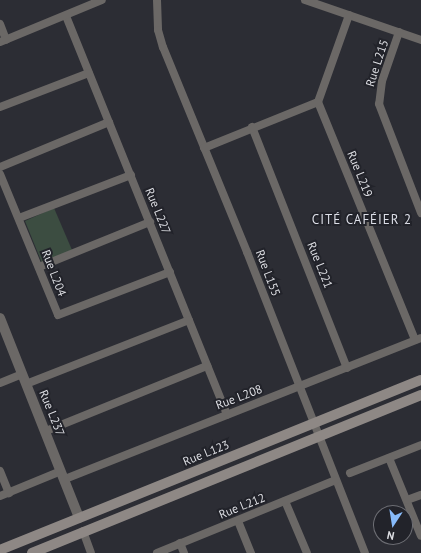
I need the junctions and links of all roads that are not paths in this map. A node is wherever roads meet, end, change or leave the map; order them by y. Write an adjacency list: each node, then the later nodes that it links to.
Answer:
1 (102, 0): 5 (street)
2 (157, 0): 15 (street, Rue L155)
3 (305, 0): 4 (street)
4 (349, 15): 7 (street); 11 (street)
5 (66, 16): 9 (street); 10 (street, Rue L227)
6 (0, 24): 9 (street)
7 (399, 32): 8 (street); 19 (street, Rue L215)
8 (421, 40)
9 (3, 41)
10 (89, 73): 12 (street); 13 (street, Rue L227)
11 (318, 102): 14 (street); 26 (street, Rue L219)
12 (0, 107)
13 (109, 122): 16 (street); 18 (street, Rue L227)
14 (252, 127): 15 (street); 28 (street, Rue L221)
15 (204, 148): 33 (street, Rue L155)
16 (0, 166)
17 (0, 174): 20 (street, Rue L204)
18 (131, 175): 20 (street); 21 (street, Rue L227)
19 (421, 213)
20 (19, 218): 22 (street, Rue L204)
21 (150, 222): 22 (street); 23 (street, Rue L227)
22 (39, 266): 23 (street, Rue L204)
23 (170, 272): 25 (street, Rue L227)
24 (0, 318): 29 (street, Rue L237)
25 (189, 320): 27 (street, Rue L227); 32 (street)
26 (418, 339): 28 (street, Rue L208)
27 (207, 366): 35 (street, Rue L227); 37 (street)
28 (347, 368): 33 (street, Rue L208)
29 (22, 374): 31 (street); 32 (street, Rue L237)
30 (421, 380): 36 (main road, Rue L123)
31 (0, 383)
32 (26, 384): 37 (street, Rue L237)
33 (300, 387): 35 (street, Rue L208); 36 (street, Rue L155)
34 (421, 395): 38 (main road)
35 (227, 415): 43 (street, Rue L208)
36 (313, 424): 38 (street, Rue L155); 50 (main road, Rue L123)
37 (46, 431): 43 (street, Rue L237)
38 (319, 437): 44 (street, Rue L155); 52 (main road)
39 (421, 445): 40 (street)
40 (389, 458): 42 (street); 48 (street)
41 (0, 471): 45 (street)
42 (350, 473)
43 (63, 475): 45 (street, Rue L208); 50 (street, Rue L237)
44 (336, 480): 49 (street, Rue L212); 62 (street, Rue L155)
45 (9, 493): 47 (street, Rue L208)
46 (421, 495): 48 (street)
47 (0, 496)
48 (407, 500): 53 (street)
49 (285, 501): 51 (street, Rue L212); 61 (street)
50 (79, 518): 55 (main road, Rue L123)
51 (238, 521): 54 (street, Rue L212); 60 (street)
52 (83, 531): 56 (main road); 57 (street)
53 (421, 536)
54 (180, 543): 58 (street, Rue L212); 59 (street)
55 (0, 550)
56 (32, 553)
57 (91, 553)
58 (157, 553)
59 (184, 553)
60 (251, 553)
61 (307, 553)
62 (365, 553)

